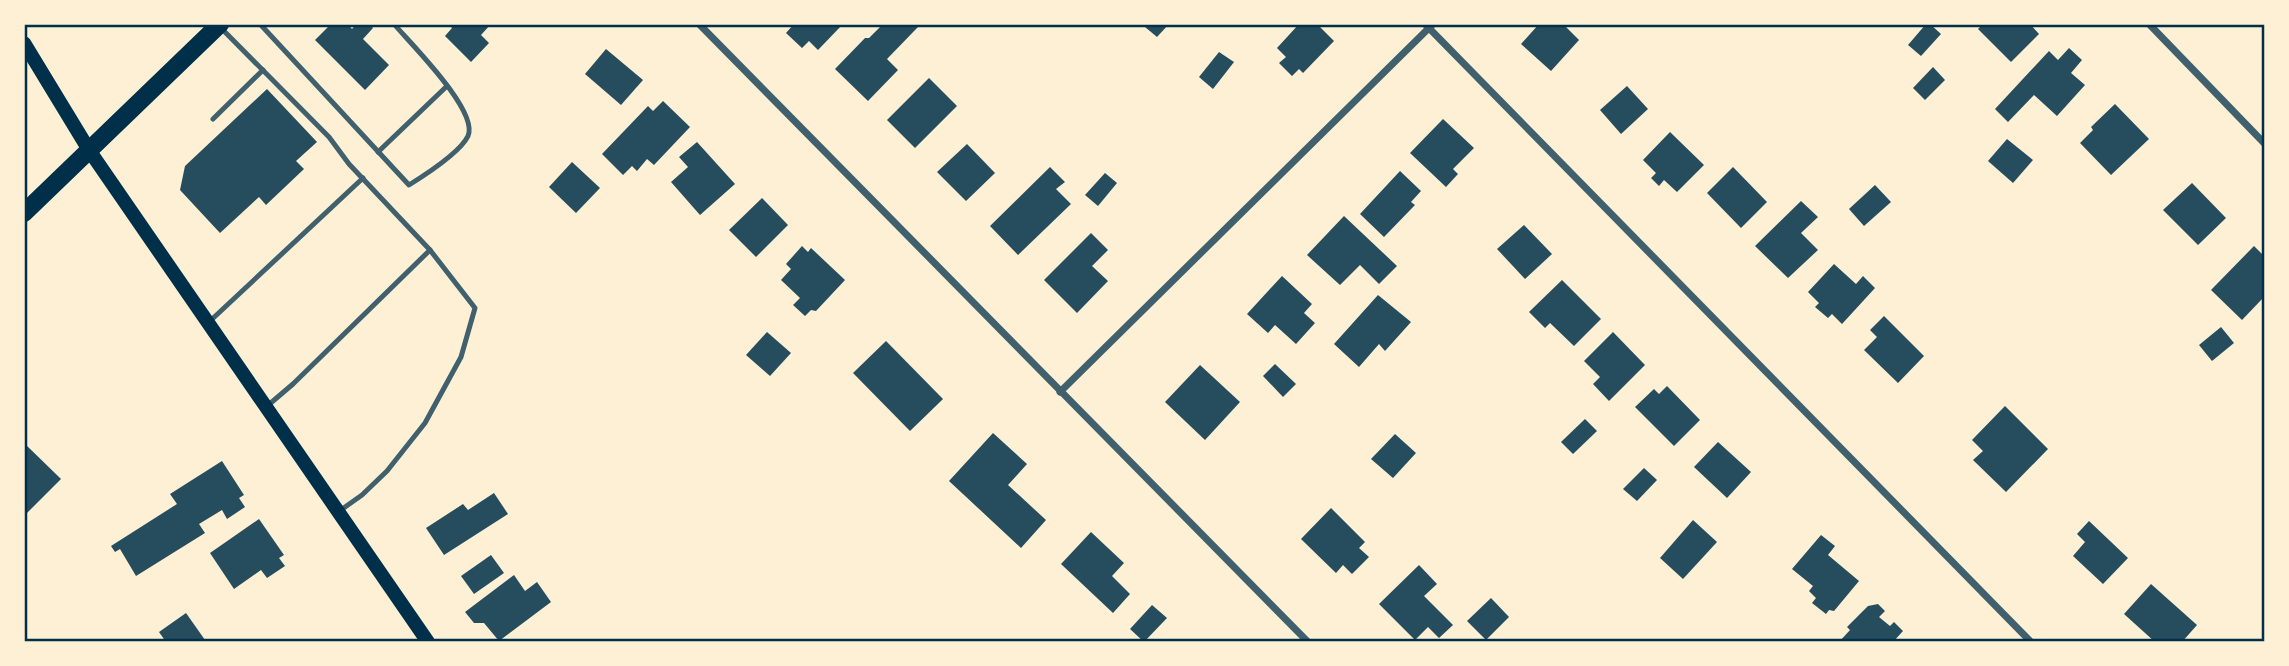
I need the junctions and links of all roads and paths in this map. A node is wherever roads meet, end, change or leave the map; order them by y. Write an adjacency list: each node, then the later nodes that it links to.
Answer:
1 (260, 24): 13 (lane)
2 (394, 24): 9 (lane)
3 (699, 24): 18 (street)
4 (2149, 24): 11 (street)
5 (219, 25): 8 (lane); 12 (main road)
6 (1429, 26): 18 (street); 23 (street)
7 (24, 43): 12 (main road)
8 (263, 70): 10 (lane); 14 (lane)
9 (447, 86): 13 (lane); 13 (lane)
10 (214, 119)
11 (2264, 143)
12 (89, 150): 15 (main road); 17 (main road)
13 (378, 152)
14 (363, 178): 16 (lane); 17 (lane)
15 (24, 213)
16 (430, 250): 19 (lane); 20 (lane)
17 (208, 322): 19 (main road)
18 (1060, 392): 22 (street)
19 (266, 407): 20 (main road)
20 (338, 512): 21 (main road)
21 (428, 642)
22 (1308, 642)
23 (2031, 642)

